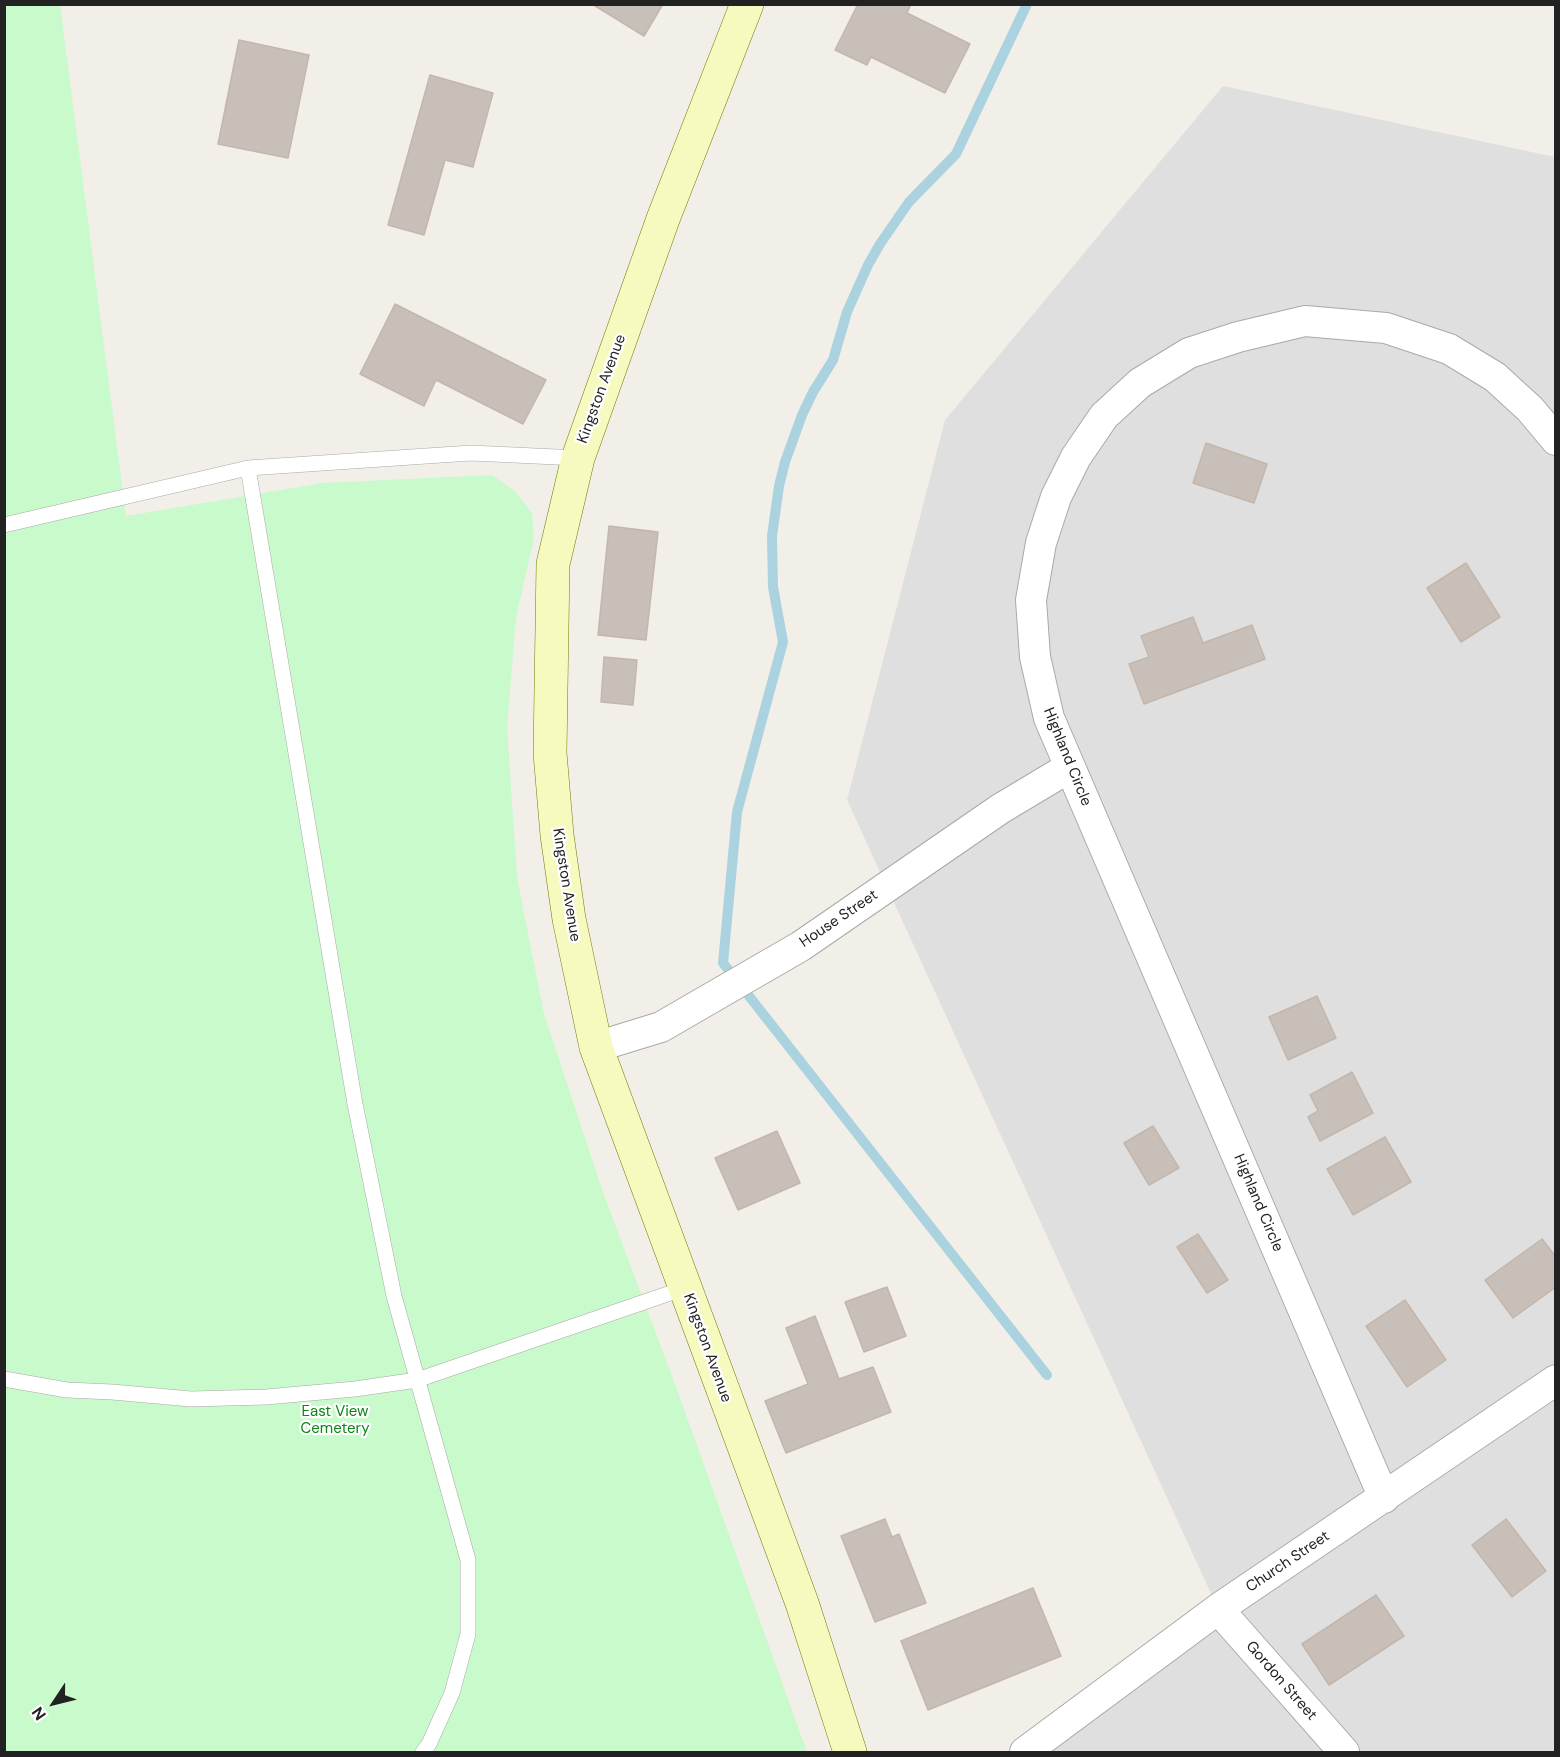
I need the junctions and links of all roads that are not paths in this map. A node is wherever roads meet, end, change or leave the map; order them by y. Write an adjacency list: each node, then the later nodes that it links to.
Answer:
1 (747, 4): 3 (street, Kingston Avenue)
2 (1556, 440): 6 (street, Highland Circle)
3 (578, 458): 4 (lane); 7 (street, Kingston Avenue)
4 (248, 468): 5 (lane); 10 (lane)
5 (4, 525)
6 (1070, 768): 7 (street, House Street); 12 (street, Highland Circle)
7 (596, 1047): 8 (street, Kingston Avenue)
8 (685, 1288): 10 (lane); 15 (street, Kingston Avenue)
9 (4, 1379): 10 (lane)
10 (417, 1380): 14 (lane)
11 (1556, 1380): 12 (street, Church Street)
12 (1384, 1498): 13 (street, Church Street)
13 (1218, 1609): 16 (street, Church Street); 17 (street, Gordon Street)
14 (423, 1752)
15 (850, 1752)
16 (1025, 1752)
17 (1344, 1752)

